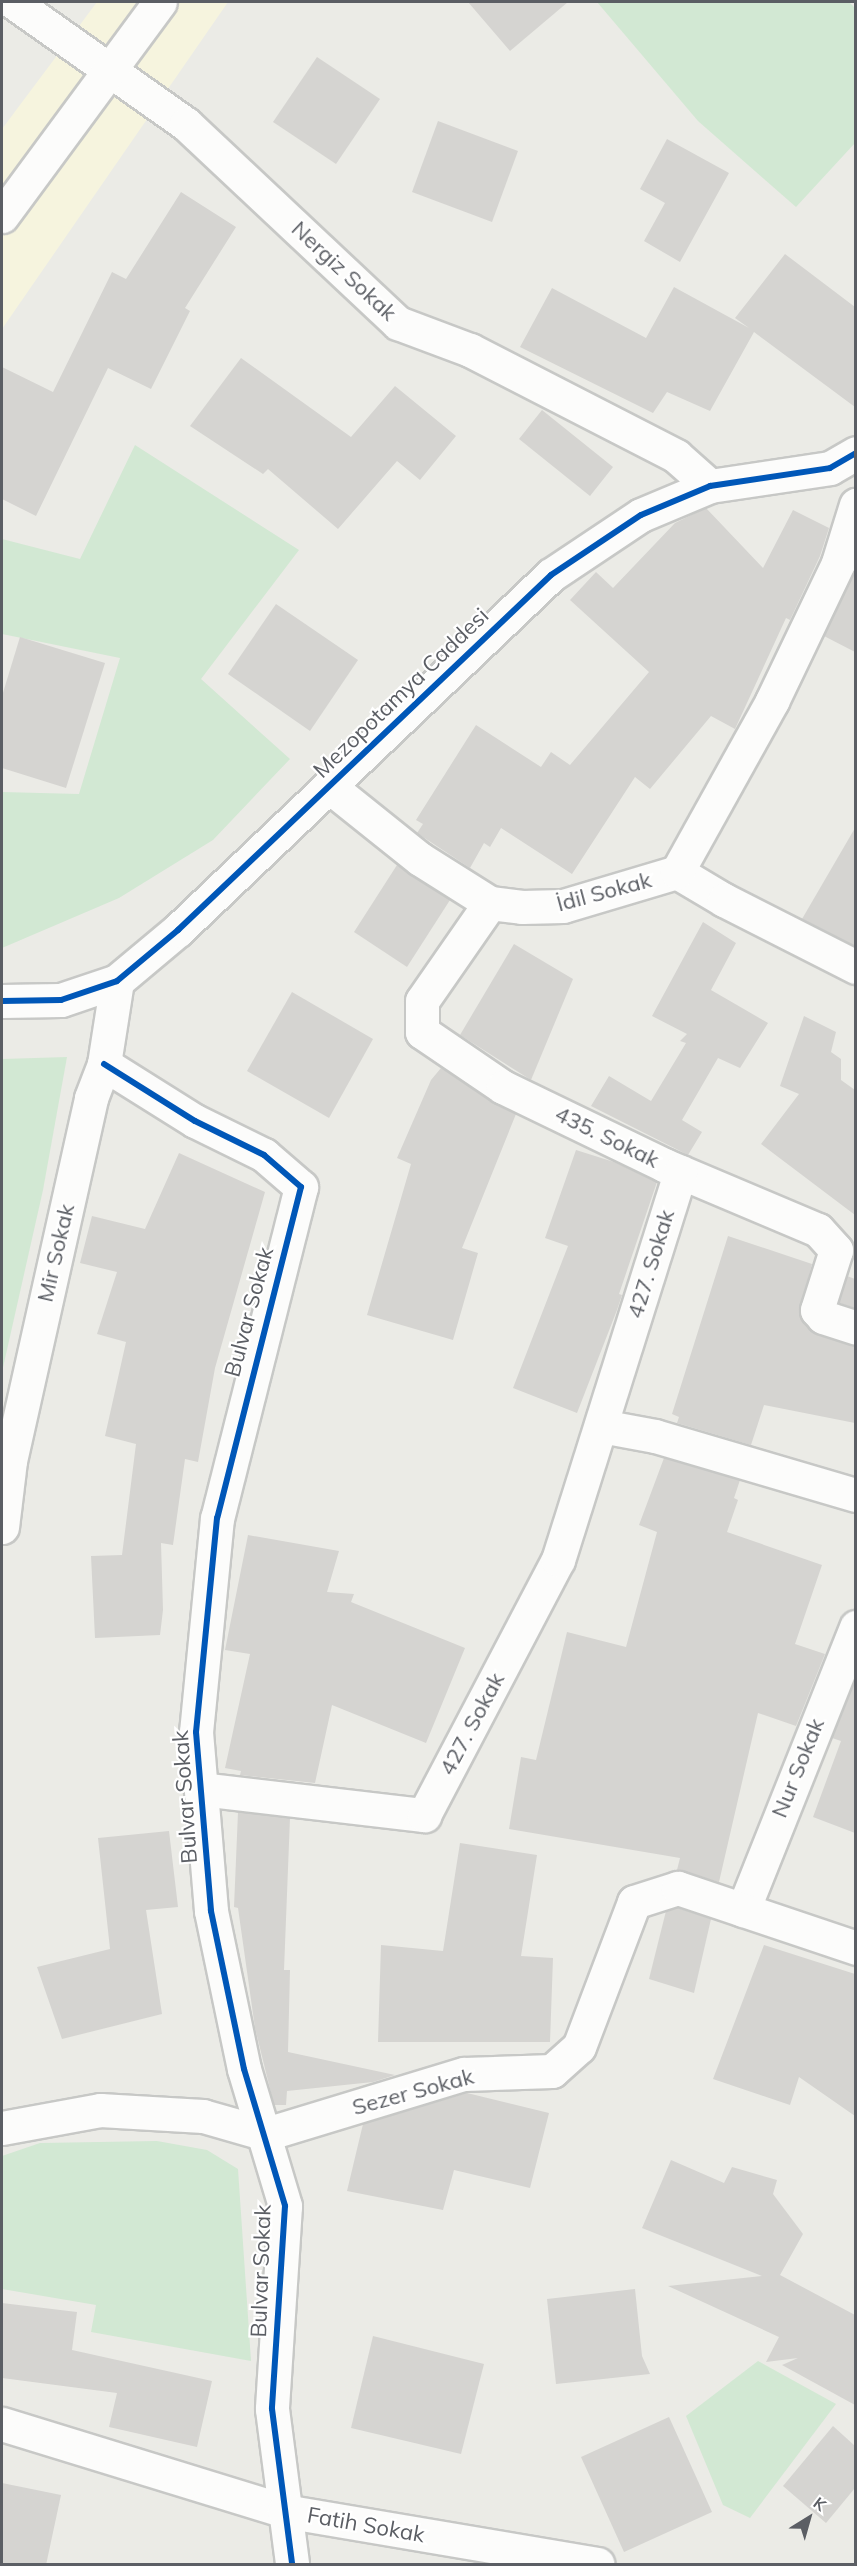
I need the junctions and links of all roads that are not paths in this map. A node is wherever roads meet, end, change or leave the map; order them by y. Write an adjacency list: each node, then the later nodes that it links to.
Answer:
1 (13, 2): 3 (street, Nergiz Sokak)
2 (160, 2): 3 (street)
3 (109, 70): 4 (street); 6 (street, Nergiz Sokak)
4 (2, 216)
5 (855, 453): 6 (street, Mezopotamya Caddesi)
6 (710, 486): 8 (street, Mezopotamya Caddesi)
7 (855, 505): 9 (street)
8 (330, 787): 10 (street, İdil Sokak); 12 (street, Mezopotamya Caddesi)
9 (677, 872): 10 (street, İdil Sokak); 11 (street, İdil Sokak)
10 (490, 903): 15 (street, 435. Sokak)
11 (855, 967)
12 (117, 981): 13 (street, Mezopotamya Caddesi); 14 (street, Mir Sokak)
13 (2, 1001)
14 (104, 1064): 19 (street, Mir Sokak); 21 (street, Bulvar Sokak)
15 (680, 1172): 16 (street, 435. Sokak); 17 (street, 427. Sokak)
16 (855, 1328)
17 (601, 1425): 18 (street); 21 (street, 427. Sokak)
18 (855, 1495)
19 (2, 1527)
20 (855, 1627): 22 (street, Nur Sokak)
21 (201, 1789): 25 (street, Bulvar Sokak)
22 (743, 1910): 23 (street, Sezer Sokak); 25 (street, Sezer Sokak)
23 (855, 1948)
24 (2, 2128): 25 (street)
25 (266, 2134): 27 (street, Bulvar Sokak)
26 (2, 2424): 27 (street, Fatih Sokak)
27 (284, 2511): 28 (street, Bulvar Sokak); 29 (street, Fatih Sokak)
28 (292, 2565)
29 (598, 2565)

